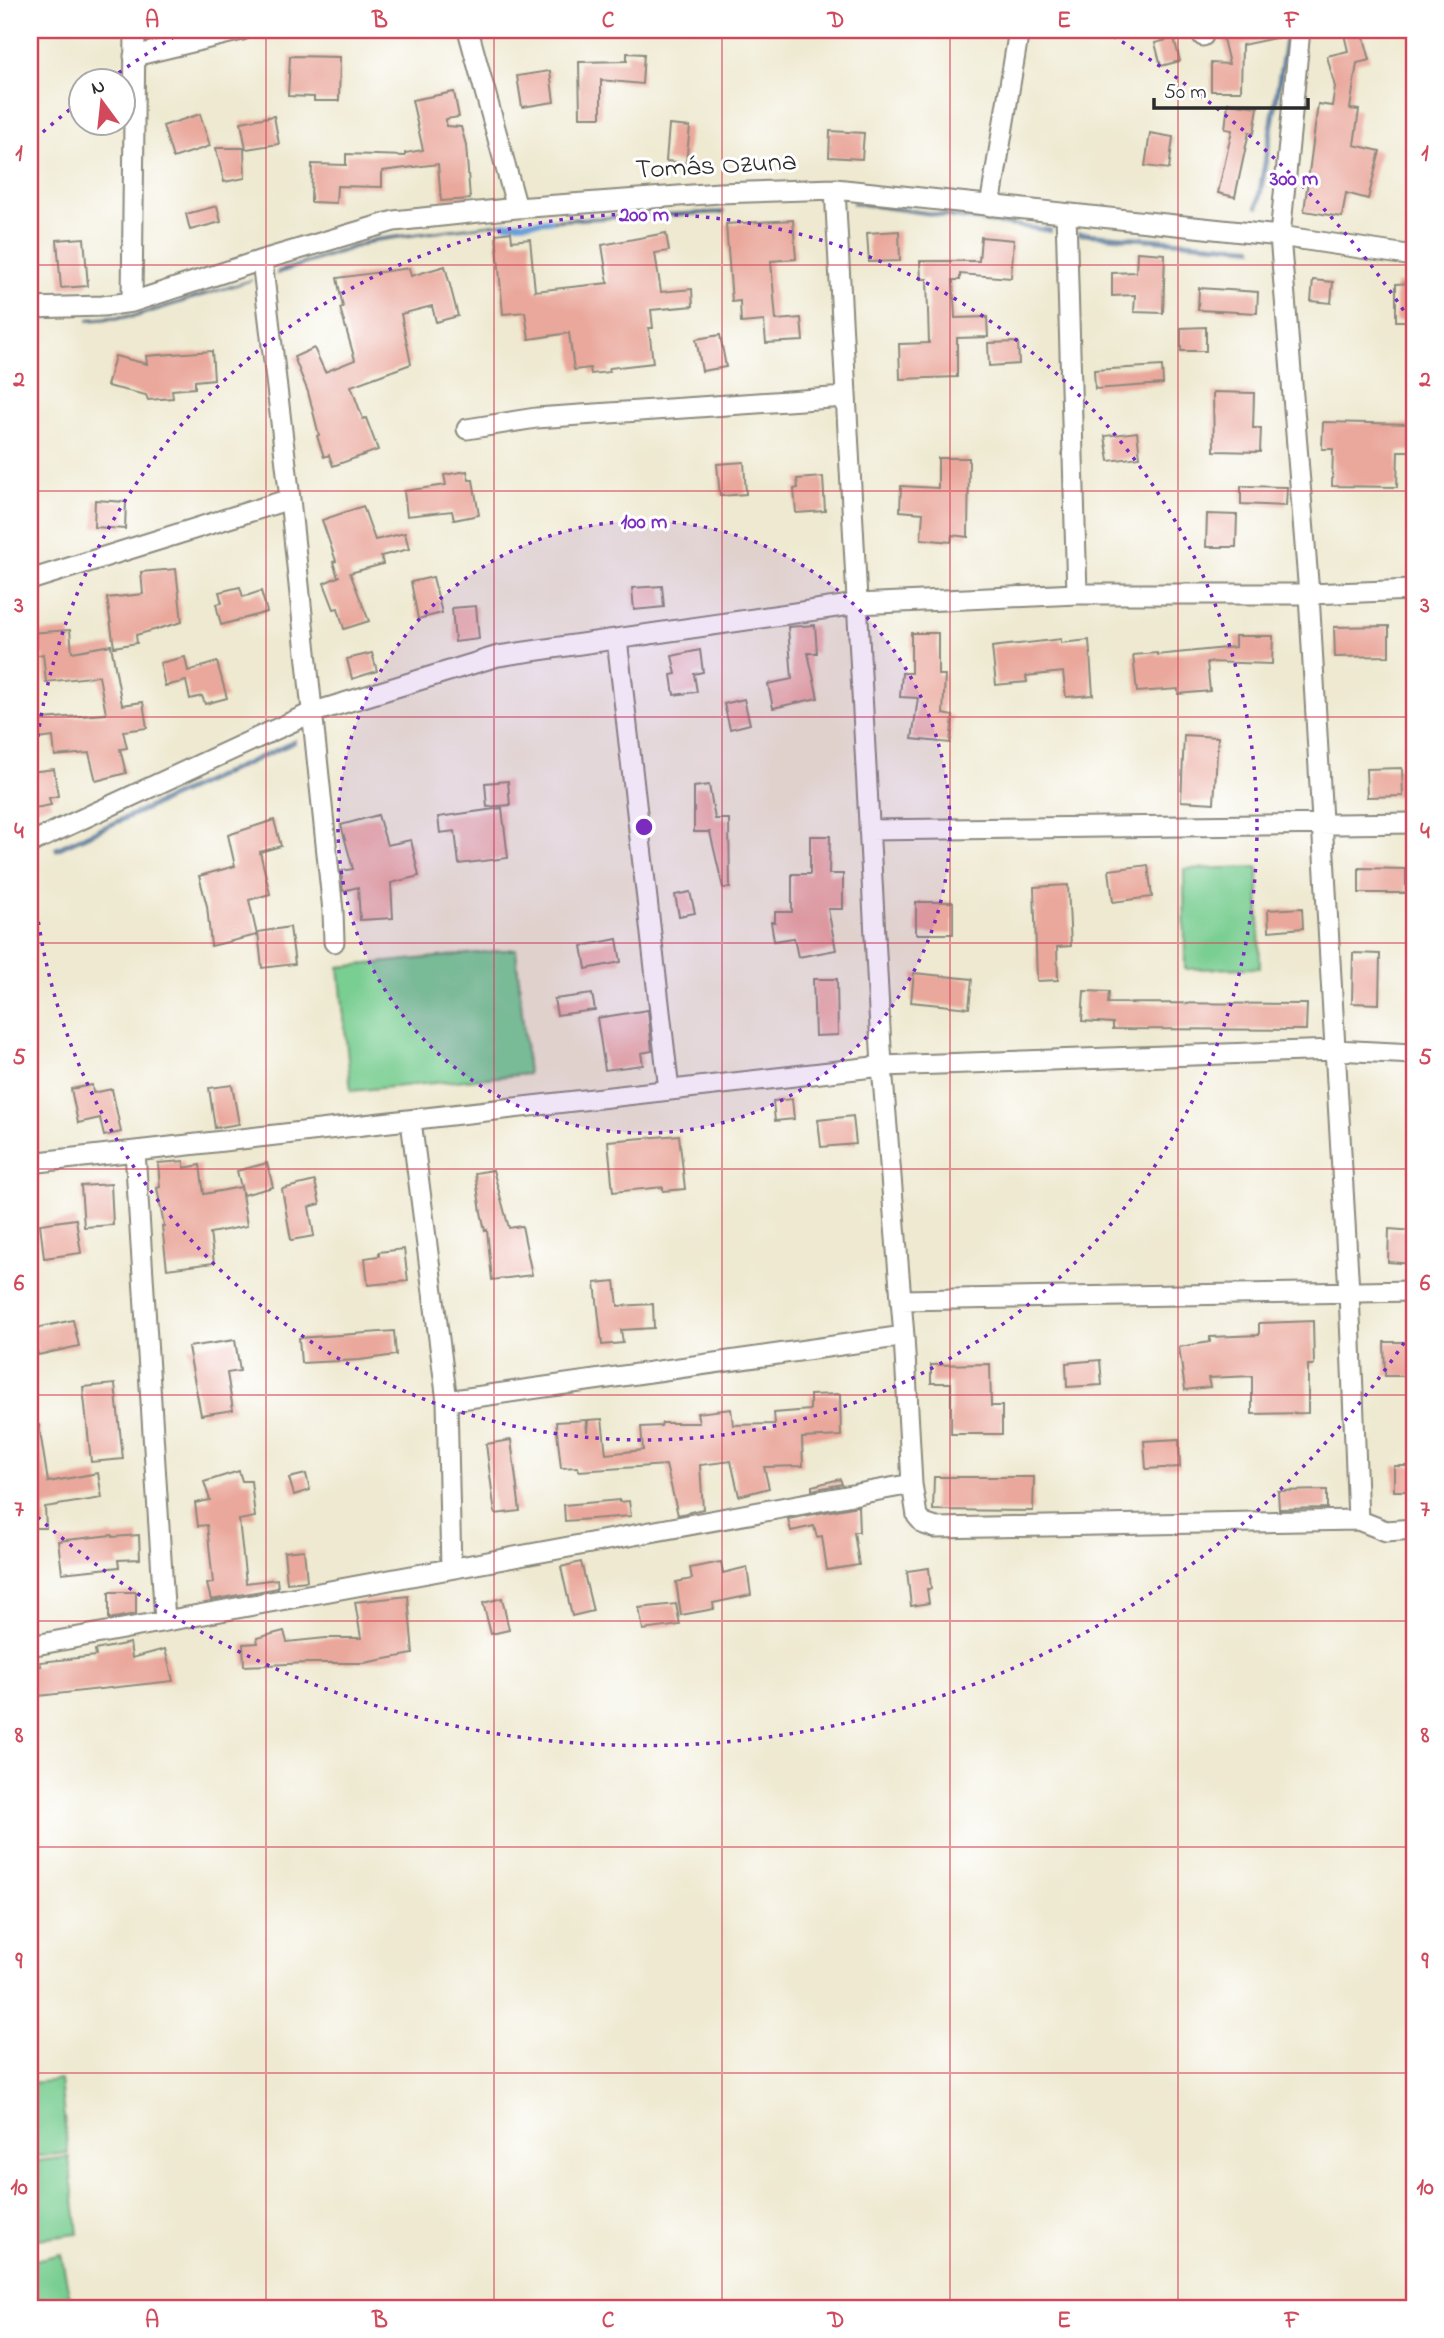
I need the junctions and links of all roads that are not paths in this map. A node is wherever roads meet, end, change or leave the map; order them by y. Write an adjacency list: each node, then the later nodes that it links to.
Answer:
1 (135, 30): 6 (street)
2 (242, 30): 6 (street)
3 (468, 30): 9 (street)
4 (1019, 30): 8 (street)
5 (1300, 30): 11 (street)
6 (134, 56): 14 (street)
7 (835, 189): 8 (street, Tomás Ozuna); 9 (street, Tomás Ozuna); 16 (street)
8 (990, 206): 10 (street, Tomás Ozuna)
9 (517, 208): 13 (street, Tomás Ozuna)
10 (1066, 214): 11 (street, Tomás Ozuna); 21 (street)
11 (1280, 236): 12 (street, Tomás Ozuna); 22 (street)
12 (1414, 256)
13 (262, 260): 14 (street, Tomás Ozuna); 18 (street)
14 (132, 302): 15 (street, Tomás Ozuna)
15 (30, 308)
16 (846, 397): 17 (street); 23 (street)
17 (467, 429)
18 (290, 499): 19 (street); 25 (street)
19 (30, 580)
20 (1414, 590): 22 (street)
21 (1077, 594): 22 (street); 23 (street)
22 (1309, 594): 26 (street)
23 (857, 604): 24 (street); 28 (street)
24 (617, 639): 25 (street); 34 (street)
25 (311, 713): 29 (street); 30 (street)
26 (1322, 823): 27 (street); 28 (street); 31 (street)
27 (1414, 823)
28 (869, 830): 33 (street)
29 (30, 844)
30 (334, 942)
31 (1335, 1050): 32 (street); 33 (street); 39 (street)
32 (1414, 1054)
33 (882, 1066): 34 (street); 40 (street)
34 (669, 1090): 35 (street)
35 (411, 1121): 36 (street); 42 (street)
36 (135, 1152): 37 (street); 47 (street)
37 (30, 1163)
38 (1414, 1291): 39 (street)
39 (1349, 1293): 40 (street); 44 (street)
40 (901, 1300): 41 (street)
41 (904, 1336): 42 (street); 43 (street)
42 (447, 1401): 46 (street)
43 (912, 1485): 44 (street); 46 (street)
44 (1358, 1520): 45 (street)
45 (1414, 1529)
46 (451, 1568): 47 (street)
47 (165, 1620): 48 (street)
48 (30, 1646)

